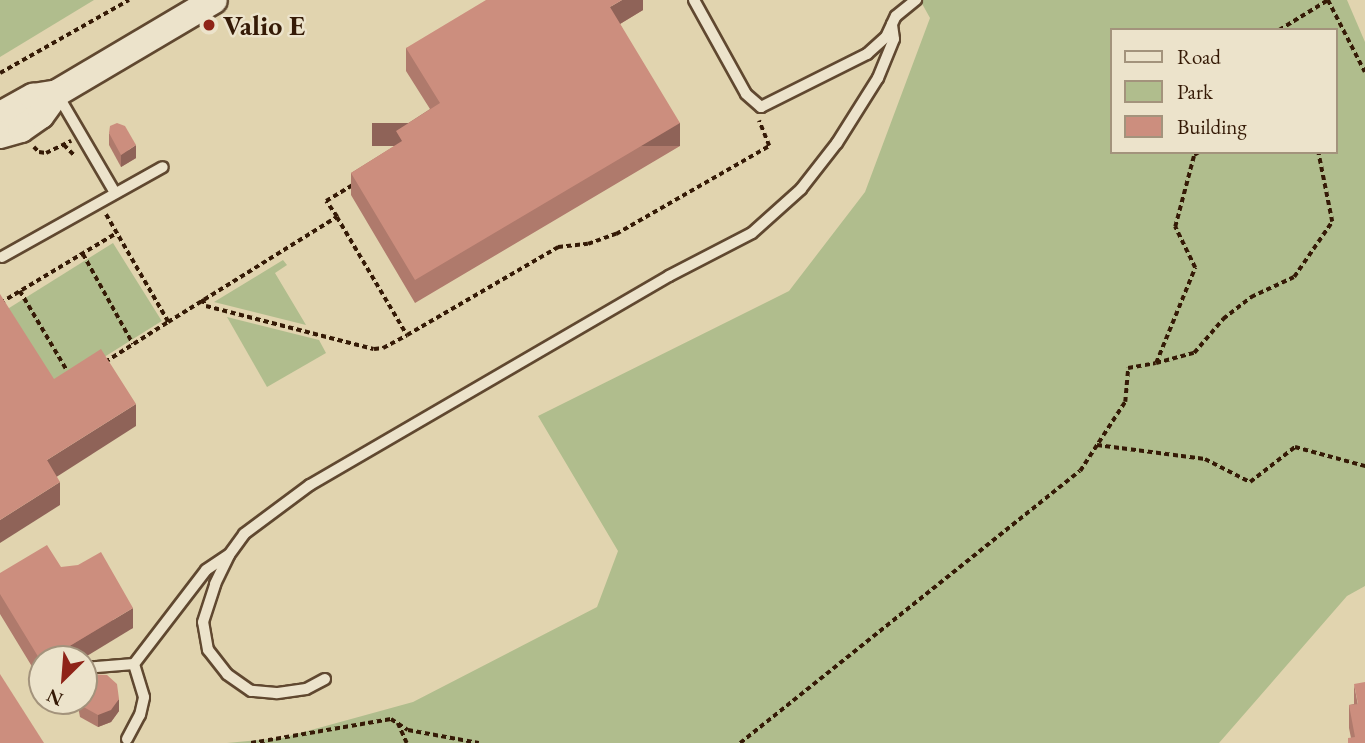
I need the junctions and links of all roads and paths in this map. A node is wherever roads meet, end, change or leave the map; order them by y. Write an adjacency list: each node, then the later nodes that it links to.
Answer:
1 (129, 0): 8 (path)
2 (214, 0): 9 (main road)
3 (694, 0): 10 (lane)
4 (916, 0): 5 (lane)
5 (892, 24): 10 (lane); 36 (lane)
6 (1282, 28): 7 (path)
7 (1365, 72)
8 (0, 74)
9 (57, 93): 11 (main road); 12 (main road); 19 (lane)
10 (750, 100): 29 (path)
11 (0, 115)
12 (0, 135)
13 (64, 145): 16 (path)
14 (1196, 154): 32 (path)
15 (1318, 154): 32 (path)
16 (81, 161)
17 (163, 167): 19 (lane)
18 (357, 183): 21 (path)
19 (115, 193): 20 (lane)
20 (100, 202): 22 (path); 24 (lane)
21 (337, 217): 26 (path); 29 (path)
22 (115, 234): 23 (path); 28 (path)
23 (83, 254): 25 (path); 30 (path)
24 (2, 257)
25 (20, 291): 27 (path); 33 (path)
26 (202, 299): 28 (path); 29 (path)
27 (0, 303)
28 (168, 322): 30 (path)
29 (407, 335)
30 (134, 344): 31 (path)
31 (103, 363)
32 (1156, 363): 34 (path)
33 (73, 382)
34 (1097, 445): 35 (path); 45 (path)
35 (1365, 466)
36 (229, 555): 37 (lane); 39 (lane)
37 (134, 664): 38 (lane); 41 (lane)
38 (98, 667)
39 (325, 679)
40 (398, 723): 42 (path); 43 (path); 44 (path)
41 (127, 739)
42 (251, 743)
43 (407, 743)
44 (480, 743)
45 (740, 743)

